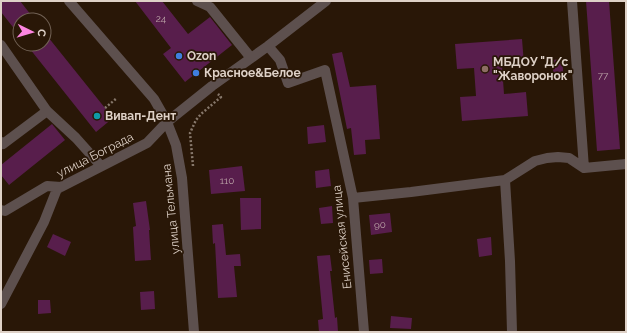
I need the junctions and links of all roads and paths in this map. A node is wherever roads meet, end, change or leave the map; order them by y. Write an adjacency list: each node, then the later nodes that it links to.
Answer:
1 (69, 1): 13 (street, улица Тельмана)
2 (197, 1): 7 (street)
3 (326, 1): 6 (street, улица Бограда)
4 (572, 1): 17 (street)
5 (1, 45): 11 (street)
6 (268, 46): 7 (street, улица Бограда); 20 (street, Енисейская улица)
7 (251, 58): 13 (street, улица Бограда)
8 (218, 93): 12 (path)
9 (117, 98): 10 (path)
10 (105, 108)
11 (47, 110): 14 (street); 16 (street)
12 (196, 120)
13 (167, 122): 16 (street, улица Бограда); 23 (street, улица Тельмана)
14 (1, 142)
15 (626, 164): 17 (street)
16 (101, 166): 19 (street, улица Бограда)
17 (584, 168): 18 (street)
18 (505, 180): 20 (street); 25 (street)
19 (61, 187): 21 (street); 22 (street, улица Бограда)
20 (353, 198): 24 (street, Енисейская улица)
21 (2, 211)
22 (1, 304)
23 (194, 332)
24 (364, 332)
25 (512, 332)

